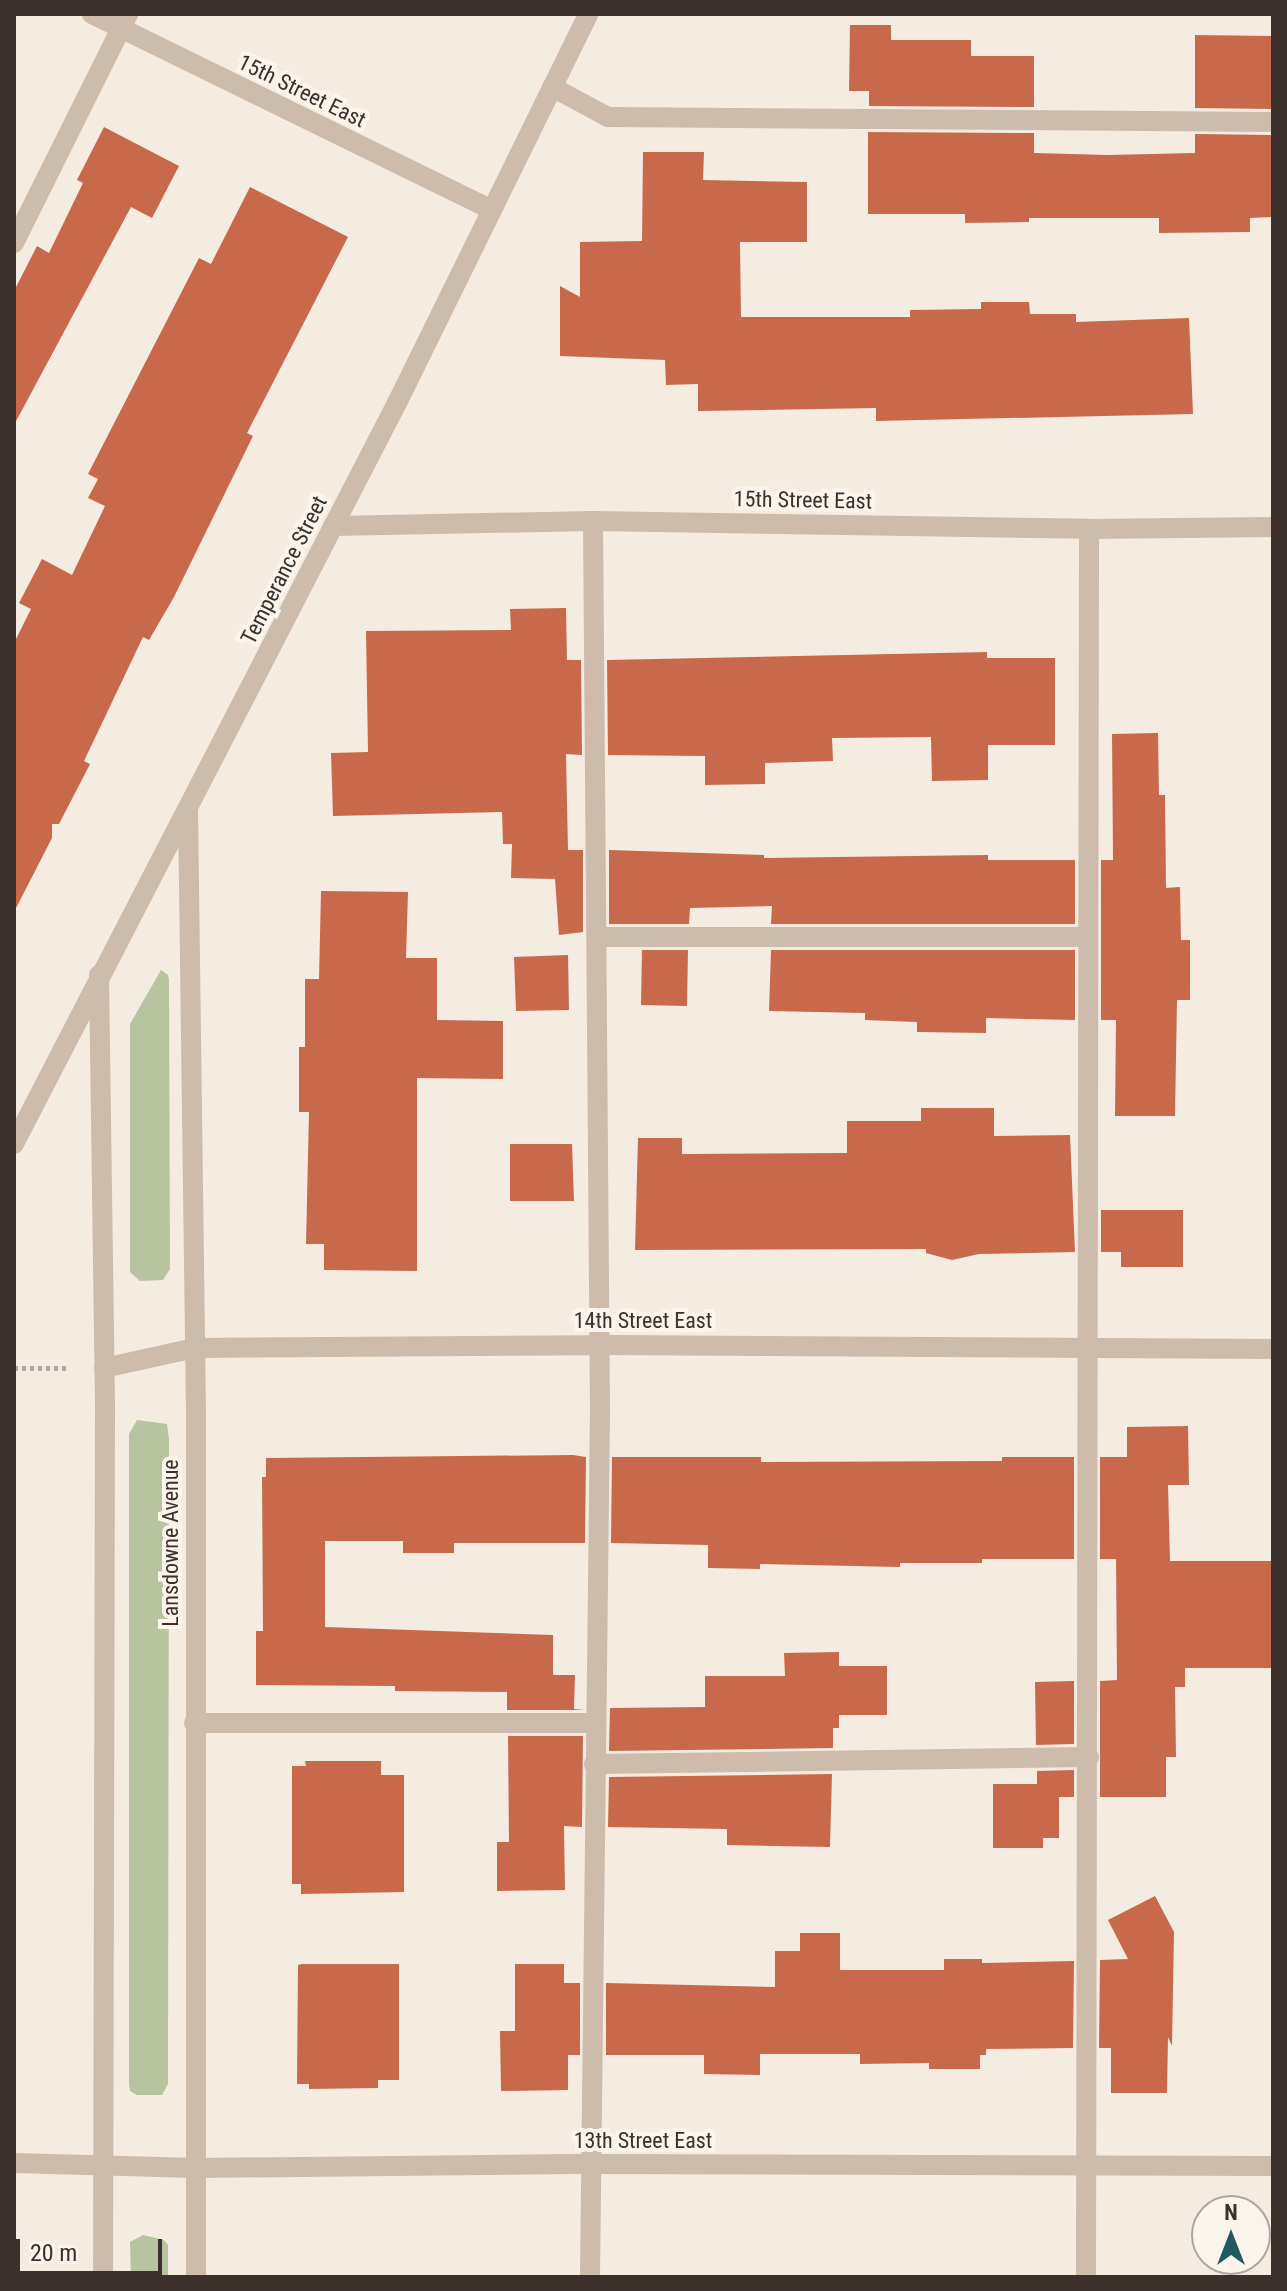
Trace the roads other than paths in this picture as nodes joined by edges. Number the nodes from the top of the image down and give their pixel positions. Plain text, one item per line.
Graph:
1 (92, 14) edge
2 (588, 14) edge
3 (124, 21) edge
4 (552, 87) junction
5 (1273, 122) edge
6 (492, 210) junction
7 (14, 243) edge
8 (593, 521) junction
9 (333, 526) junction
10 (1273, 527) edge
11 (1089, 529) junction
12 (188, 810) junction
13 (597, 937) junction
14 (1088, 937) junction
15 (99, 975) junction
16 (14, 1144) edge
17 (599, 1345) junction
18 (195, 1348) junction
19 (1087, 1349) junction
20 (1273, 1349) edge
21 (104, 1368) junction
22 (194, 1723) junction
23 (596, 1723) junction
24 (1089, 1757) junction
25 (594, 1764) junction
26 (14, 2163) edge
27 (104, 2163) junction
28 (590, 2164) junction
29 (1087, 2165) junction
30 (1273, 2166) edge
31 (196, 2168) junction
32 (103, 2277) edge
33 (196, 2277) edge
34 (590, 2277) edge
35 (1086, 2277) edge

1 - 3 street, 15th Street East
2 - 4 street, Temperance Street
3 - 6 street, 15th Street East
3 - 7 street
4 - 5 street
4 - 6 street, Temperance Street
6 - 9 street, Temperance Street
8 - 9 street, 15th Street East
8 - 11 street, 15th Street East
8 - 13 street
9 - 12 street, Temperance Street
10 - 11 street, 15th Street East
11 - 14 street
12 - 15 street, Temperance Street
12 - 18 street, Lansdowne Avenue
13 - 14 street
13 - 17 street
14 - 19 street
15 - 16 street, Temperance Street
15 - 21 street
17 - 18 street, 14th Street East
17 - 19 street, 14th Street East
17 - 23 street
18 - 21 street, 14th Street East
18 - 22 street, Lansdowne Avenue
19 - 20 street, 14th Street East
19 - 24 street
21 - 27 street
22 - 23 street
22 - 31 street, Lansdowne Avenue
23 - 25 street
24 - 25 street
24 - 29 street
25 - 28 street
26 - 27 street, 13th Street East
27 - 31 street, 13th Street East
27 - 32 street
28 - 29 street, 13th Street East
28 - 31 street, 13th Street East
28 - 34 street
29 - 30 street, 13th Street East
29 - 35 street
31 - 33 street, Lansdowne Avenue

